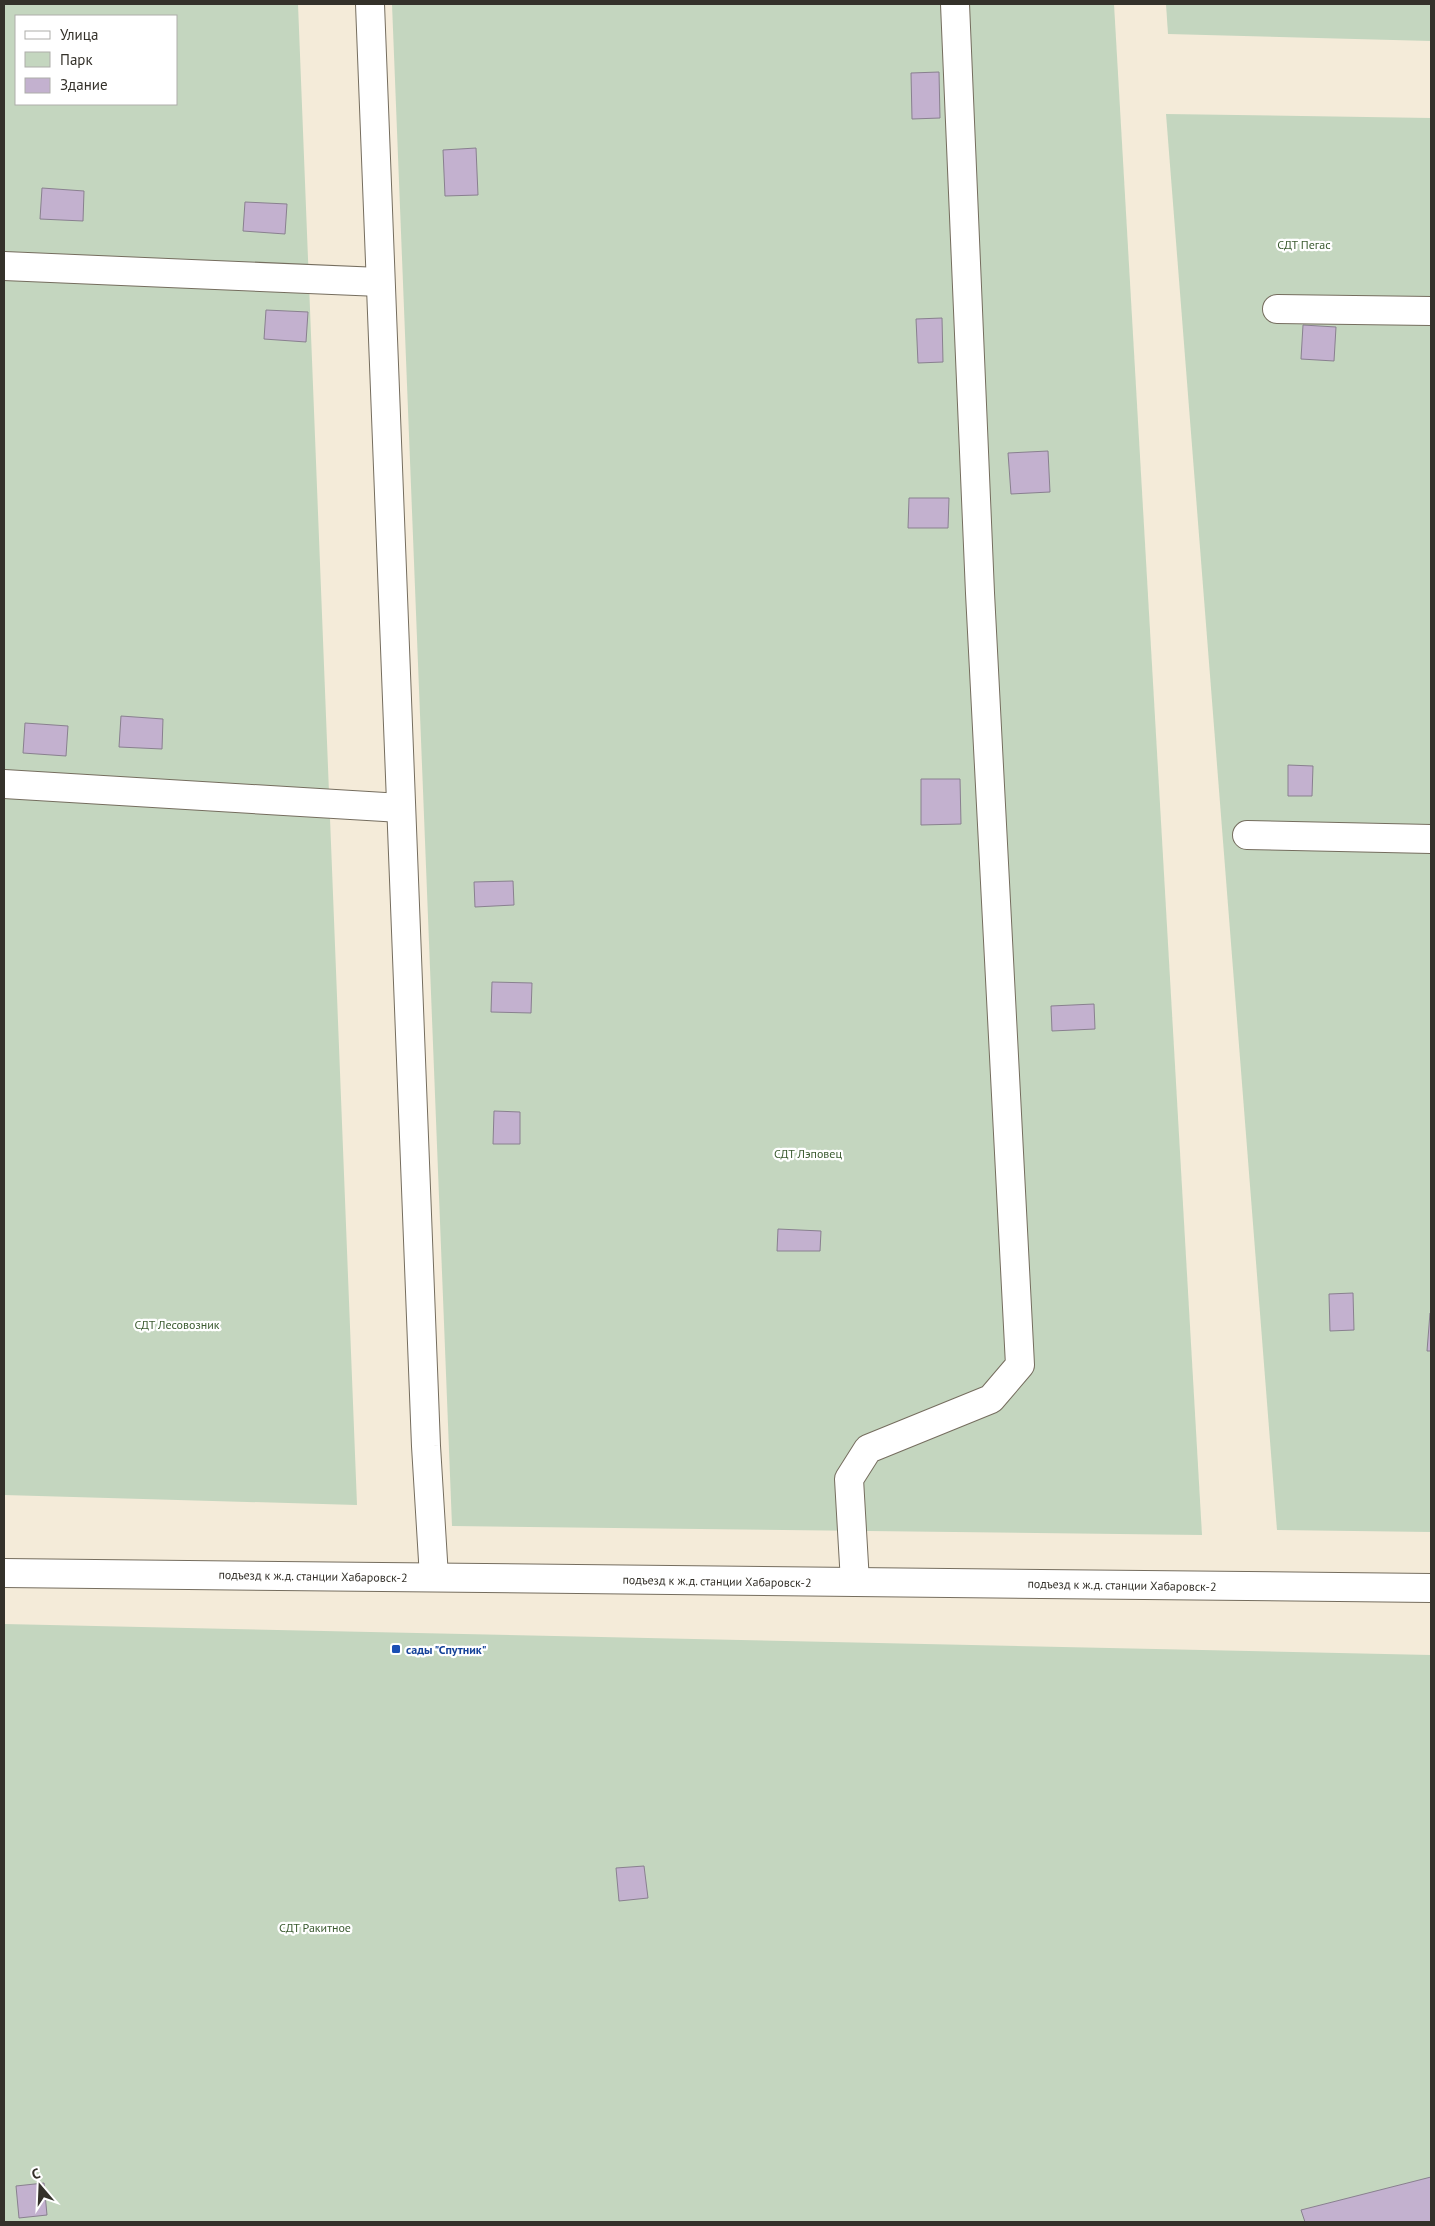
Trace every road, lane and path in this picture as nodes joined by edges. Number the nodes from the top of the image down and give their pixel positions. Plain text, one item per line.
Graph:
1 (370, 4) edge
2 (955, 4) edge
3 (4, 266) edge
4 (380, 282) junction
5 (1277, 309) dead end
6 (1431, 311) edge
7 (4, 784) edge
8 (401, 808) junction
9 (1247, 835) dead end
10 (1431, 839) edge
11 (4, 1573) edge
12 (434, 1577) junction
13 (855, 1582) junction
14 (1431, 1588) edge

1 - 4 street
2 - 13 street
3 - 4 street
4 - 8 street
5 - 6 street
7 - 8 street
8 - 12 street
9 - 10 street
11 - 12 street, подъезд к ж.д. станции Хабаровск-2
12 - 13 street, подъезд к ж.д. станции Хабаровск-2
13 - 14 street, подъезд к ж.д. станции Хабаровск-2

